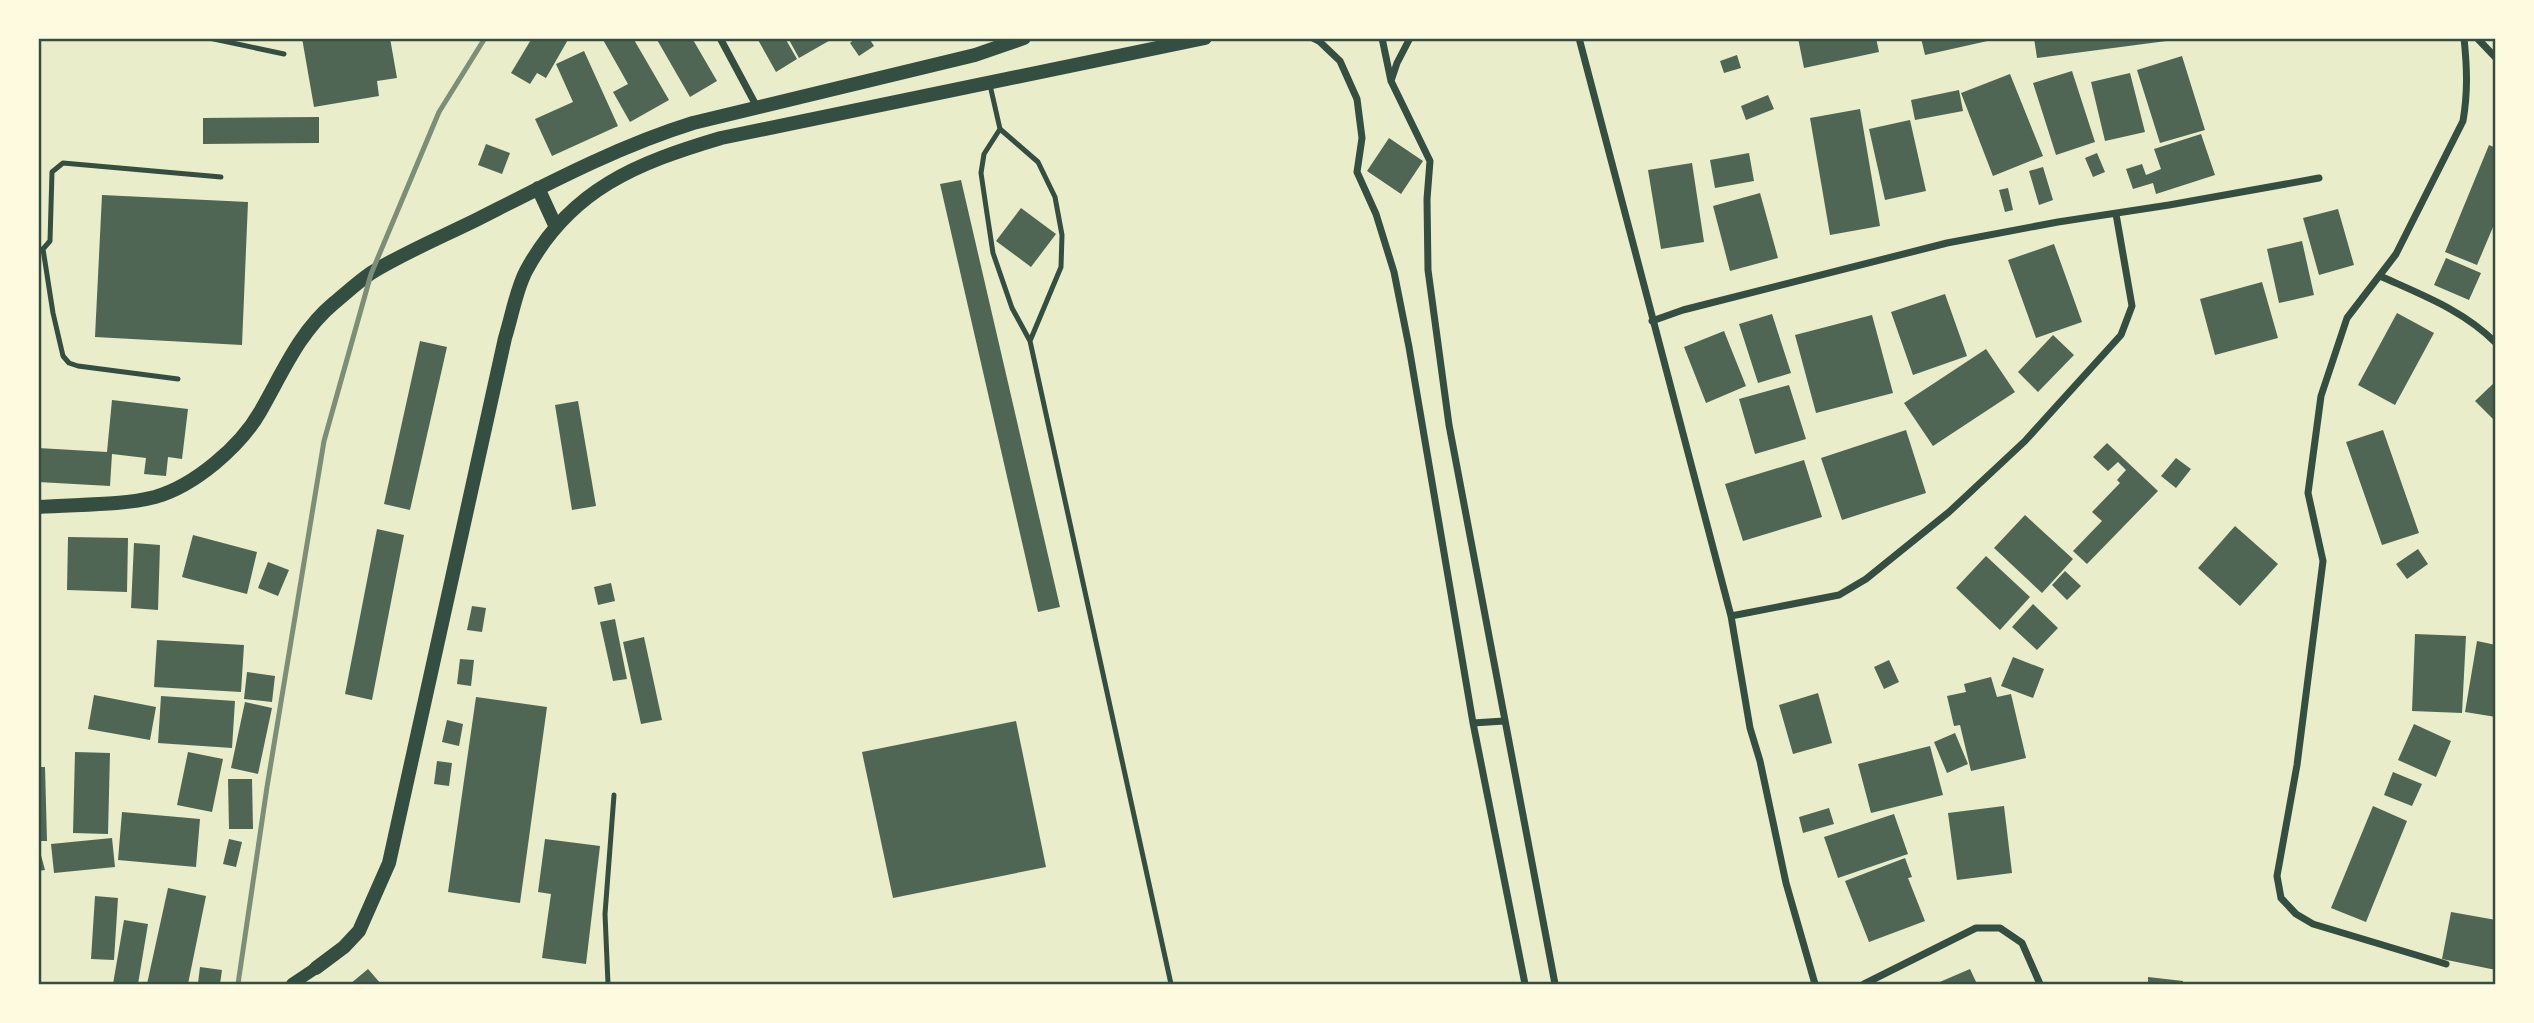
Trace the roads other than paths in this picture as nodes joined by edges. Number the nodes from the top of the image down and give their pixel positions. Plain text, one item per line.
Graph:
1 (209, 38) edge
2 (720, 38) edge
3 (1024, 38) edge
4 (1205, 38) edge
5 (1313, 38) edge
6 (1382, 38) edge
7 (1410, 38) edge
8 (1579, 38) edge
9 (2464, 38) edge
10 (2477, 38) edge
11 (284, 54) dead end
12 (2496, 58) edge
13 (1391, 81) junction
14 (990, 85) junction
15 (757, 107) junction
16 (1000, 129) junction
17 (221, 177) dead end
18 (2319, 178) dead end
19 (537, 188) junction
20 (2116, 214) junction
21 (555, 225) junction
22 (41, 250) edge
23 (2381, 276) junction
24 (1652, 321) junction
25 (1030, 341) junction
26 (2496, 343) edge
27 (178, 379) dead end
28 (38, 507) edge
29 (1731, 617) junction
30 (1504, 720) junction
31 (1473, 723) junction
32 (614, 795) dead end
33 (2446, 964) dead end
34 (316, 968) joint
35 (292, 985) edge
36 (608, 985) edge
37 (1171, 985) edge
38 (1525, 985) edge
39 (1555, 985) edge
40 (1815, 985) edge
41 (1864, 985) edge
42 (2040, 985) edge

1 - 11 lane
2 - 15 street
3 - 15 main road
4 - 14 main road
5 - 31 street
6 - 13 street
7 - 13 street
8 - 24 street
9 - 23 street
10 - 12 street
13 - 30 street
14 - 16 lane
14 - 21 main road
15 - 19 main road
16 - 25 lane
16 - 25 lane
17 - 22 lane
18 - 20 street
19 - 21 main road
19 - 28 main road
20 - 24 street
20 - 29 street
21 - 34 main road
22 - 27 lane
23 - 26 street
23 - 33 street
24 - 29 street
25 - 37 lane
29 - 40 street
30 - 31 street
30 - 39 street
31 - 38 street
32 - 36 lane
34 - 35 street
41 - 42 street

